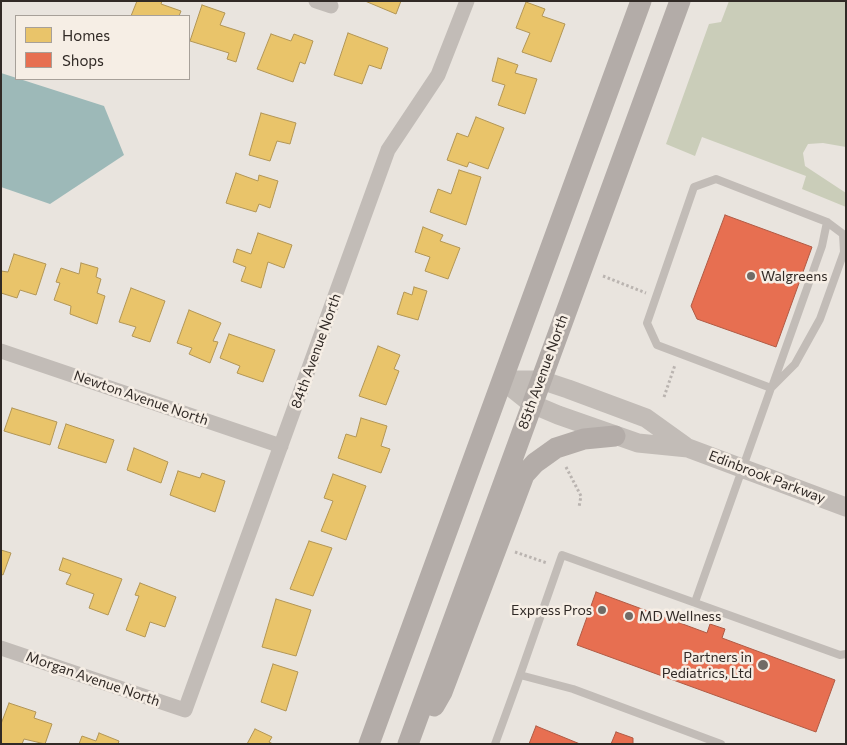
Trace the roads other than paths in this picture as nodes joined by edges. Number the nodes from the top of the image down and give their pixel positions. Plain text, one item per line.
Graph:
1 (316, 1) edge
2 (466, 1) edge
3 (641, 1) edge
4 (680, 1) edge
5 (331, 6) dead end
6 (827, 222) junction
7 (1, 351) edge
8 (502, 380) junction
9 (540, 380) junction
10 (771, 388) junction
11 (532, 404) junction
12 (615, 436) junction
13 (281, 446) junction
14 (688, 448) junction
15 (743, 468) junction
16 (846, 507) edge
17 (695, 602) junction
18 (1, 648) edge
19 (846, 654) edge
20 (520, 675) junction
21 (185, 710) joint
22 (369, 744) edge
23 (408, 744) edge
24 (495, 744) edge
25 (721, 744) edge

1 - 5 street
2 - 13 street, 84th Avenue North
3 - 8 main road
4 - 9 main road, 85th Avenue North
6 - 10 lane
6 - 10 lane
6 - 10 lane
7 - 13 street, Newton Avenue North
8 - 9 street, Edinbrook Parkway
8 - 11 street, Edinbrook Parkway
8 - 22 main road
9 - 11 main road, 85th Avenue North
9 - 14 street, Edinbrook Parkway
10 - 15 lane
11 - 12 street, Edinbrook Parkway
11 - 23 main road, 85th Avenue North
12 - 14 street, Edinbrook Parkway
12 - 23 main road
13 - 21 street, 84th Avenue North
14 - 15 street, Edinbrook Parkway
15 - 16 street, Edinbrook Parkway
15 - 17 lane
17 - 19 lane
17 - 20 lane
18 - 21 street, Morgan Avenue North
20 - 24 lane
20 - 25 lane

